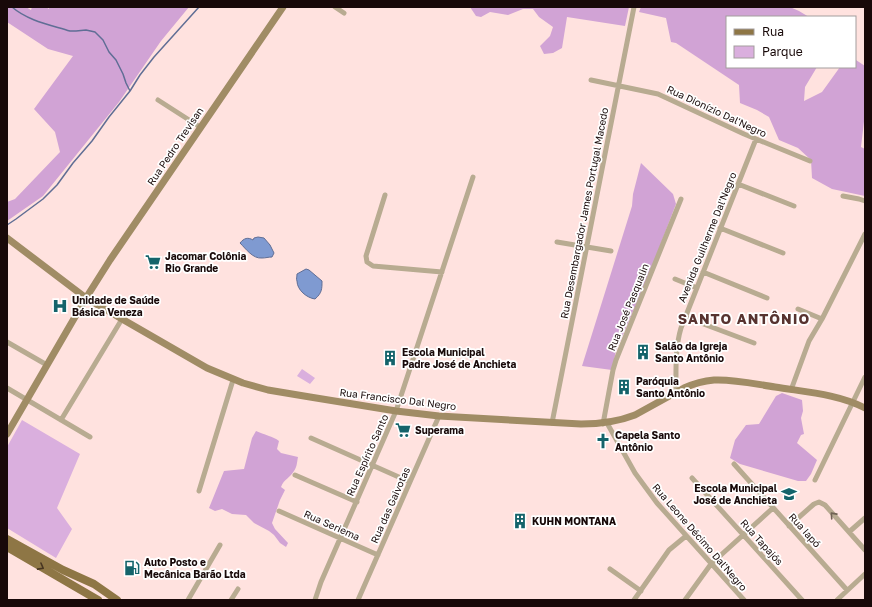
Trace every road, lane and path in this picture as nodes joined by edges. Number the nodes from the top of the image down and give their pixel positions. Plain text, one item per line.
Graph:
1 (283, 7) edge
2 (334, 7) edge
3 (634, 7) edge
4 (344, 13) dead end
5 (590, 80) dead end
6 (619, 85) junction
7 (158, 100) dead end
8 (200, 127) junction
9 (756, 139) junction
10 (810, 161) dead end
11 (473, 177) dead end
12 (738, 184) junction
13 (385, 195) dead end
14 (844, 196) dead end
15 (680, 199) dead end
16 (865, 201) edge
17 (794, 206) dead end
18 (720, 228) junction
19 (865, 234) edge
20 (8, 241) edge
21 (557, 242) dead end
22 (587, 247) junction
23 (611, 252) dead end
24 (783, 253) dead end
25 (442, 272) junction
26 (703, 272) junction
27 (675, 279) dead end
28 (697, 288) junction
29 (86, 298) junction
30 (767, 298) dead end
31 (798, 310) dead end
32 (685, 317) junction
33 (122, 319) junction
34 (822, 319) junction
35 (7, 342) edge
36 (754, 344) dead end
37 (47, 365) junction
38 (865, 377) edge
39 (233, 380) junction
40 (7, 388) edge
41 (791, 390) junction
42 (676, 391) junction
43 (27, 400) junction
44 (852, 403) junction
45 (865, 408) edge
46 (396, 411) junction
47 (439, 416) junction
48 (61, 420) junction
49 (552, 423) junction
50 (605, 423) junction
51 (7, 434) edge
52 (90, 437) dead end
53 (311, 438) dead end
54 (734, 464) dead end
55 (373, 465) junction
56 (294, 475) dead end
57 (692, 478) dead end
58 (815, 480) dead end
59 (410, 482) junction
60 (199, 491) dead end
61 (357, 502) junction
62 (773, 508) junction
63 (279, 511) dead end
64 (865, 518) edge
65 (789, 526) junction
66 (849, 532) junction
67 (743, 534) junction
68 (686, 536) junction
69 (7, 539) edge
70 (340, 539) junction
71 (220, 545) dead end
72 (7, 548) edge
73 (865, 550) edge
74 (378, 556) junction
75 (710, 564) junction
76 (610, 569) dead end
77 (865, 574) edge
78 (92, 583) junction
79 (238, 589) dead end
80 (847, 590) junction
81 (641, 591) junction
82 (85, 595) edge
83 (98, 600) edge
84 (117, 600) edge
85 (188, 600) edge
86 (231, 600) edge
87 (315, 600) edge
88 (358, 600) edge
89 (634, 600) edge
90 (685, 600) edge
91 (744, 600) edge
92 (802, 600) edge
93 (837, 600) edge

1 - 8 street, Rua Pedro Trevisan
2 - 4 street
3 - 6 street, Rua Desembargador James Portugal Macedo
5 - 6 street, Rua Dionízio Dal'Negro
6 - 9 street, Rua Dionízio Dal'Negro
6 - 22 street, Rua Desembargador James Portugal Macedo
7 - 8 street
8 - 29 street, Rua Pedro Trevisan
9 - 10 street, Rua Dionízio Dal'Negro
9 - 12 street, Avenida Guilherme Dal'Negro
11 - 25 street, Rua Espírito Santo
12 - 17 street
12 - 18 street, Avenida Guilherme Dal'Negro
13 - 25 street
14 - 16 street
15 - 50 street, Rua José Pasqualin
18 - 24 street
18 - 26 street, Avenida Guilherme Dal'Negro
19 - 34 street
20 - 29 street, Rua Francisco Dal Negro
21 - 22 street
22 - 23 street
22 - 49 street, Rua Desembargador James Portugal Macedo
25 - 46 street, Rua Espírito Santo
26 - 28 street, Avenida Guilherme Dal'Negro
26 - 30 street
27 - 28 street
28 - 32 street, Avenida Guilherme Dal'Negro
29 - 33 street, Rua Francisco Dal Negro
29 - 37 street, Rua Pedro Trevisan
31 - 34 street
32 - 36 street
32 - 42 street, Avenida Guilherme Dal'Negro
33 - 39 street, Rua Francisco Dal Negro
33 - 48 street
34 - 41 street
35 - 37 street
37 - 43 street, Rua Pedro Trevisan
38 - 44 street
39 - 46 street, Rua Francisco Dal Negro
39 - 60 street
40 - 43 street
41 - 42 street, Rua Francisco Dal Negro
41 - 44 street, Rua Francisco Dal Negro
42 - 50 street, Rua Francisco Dal Negro
43 - 48 street
43 - 51 street, Rua Pedro Trevisan
44 - 45 street, Rua Francisco Dal Negro
44 - 58 street
46 - 47 street, Rua Francisco Dal Negro
46 - 55 street, Rua Espírito Santo
47 - 49 street, Rua Francisco Dal Negro
47 - 59 street, Rua das Gaivotas
48 - 52 street
49 - 50 street, Rua Francisco Dal Negro
50 - 68 street, Rua Leone Décimo Dal'Negro
53 - 55 street
54 - 62 street, Rua Iapó
55 - 59 street
55 - 61 street, Rua Espírito Santo
56 - 61 street
57 - 67 street, Rua Tapajós
59 - 74 street, Rua das Gaivotas
61 - 70 street, Rua Espírito Santo
62 - 65 street, Rua Iapó
62 - 67 street
63 - 70 street, Rua Seriema
64 - 66 street
66 -> 65 street
65 - 80 street, Rua Iapó
66 - 73 street
67 - 75 street
67 - 92 street, Rua Tapajós
68 - 75 street, Rua Leone Décimo Dal'Negro
68 - 81 street
69 - 78 main road
70 - 74 street, Rua Seriema
70 - 87 street, Rua Espírito Santo
71 - 85 street
72 -> 82 main road
74 - 88 street, Rua das Gaivotas
75 - 90 street
75 - 91 street, Rua Leone Décimo Dal'Negro
76 - 81 street
77 - 80 street
78 - 82 main road
78 - 84 main road
79 - 86 street
80 - 93 street
81 - 89 street
82 - 83 main road

